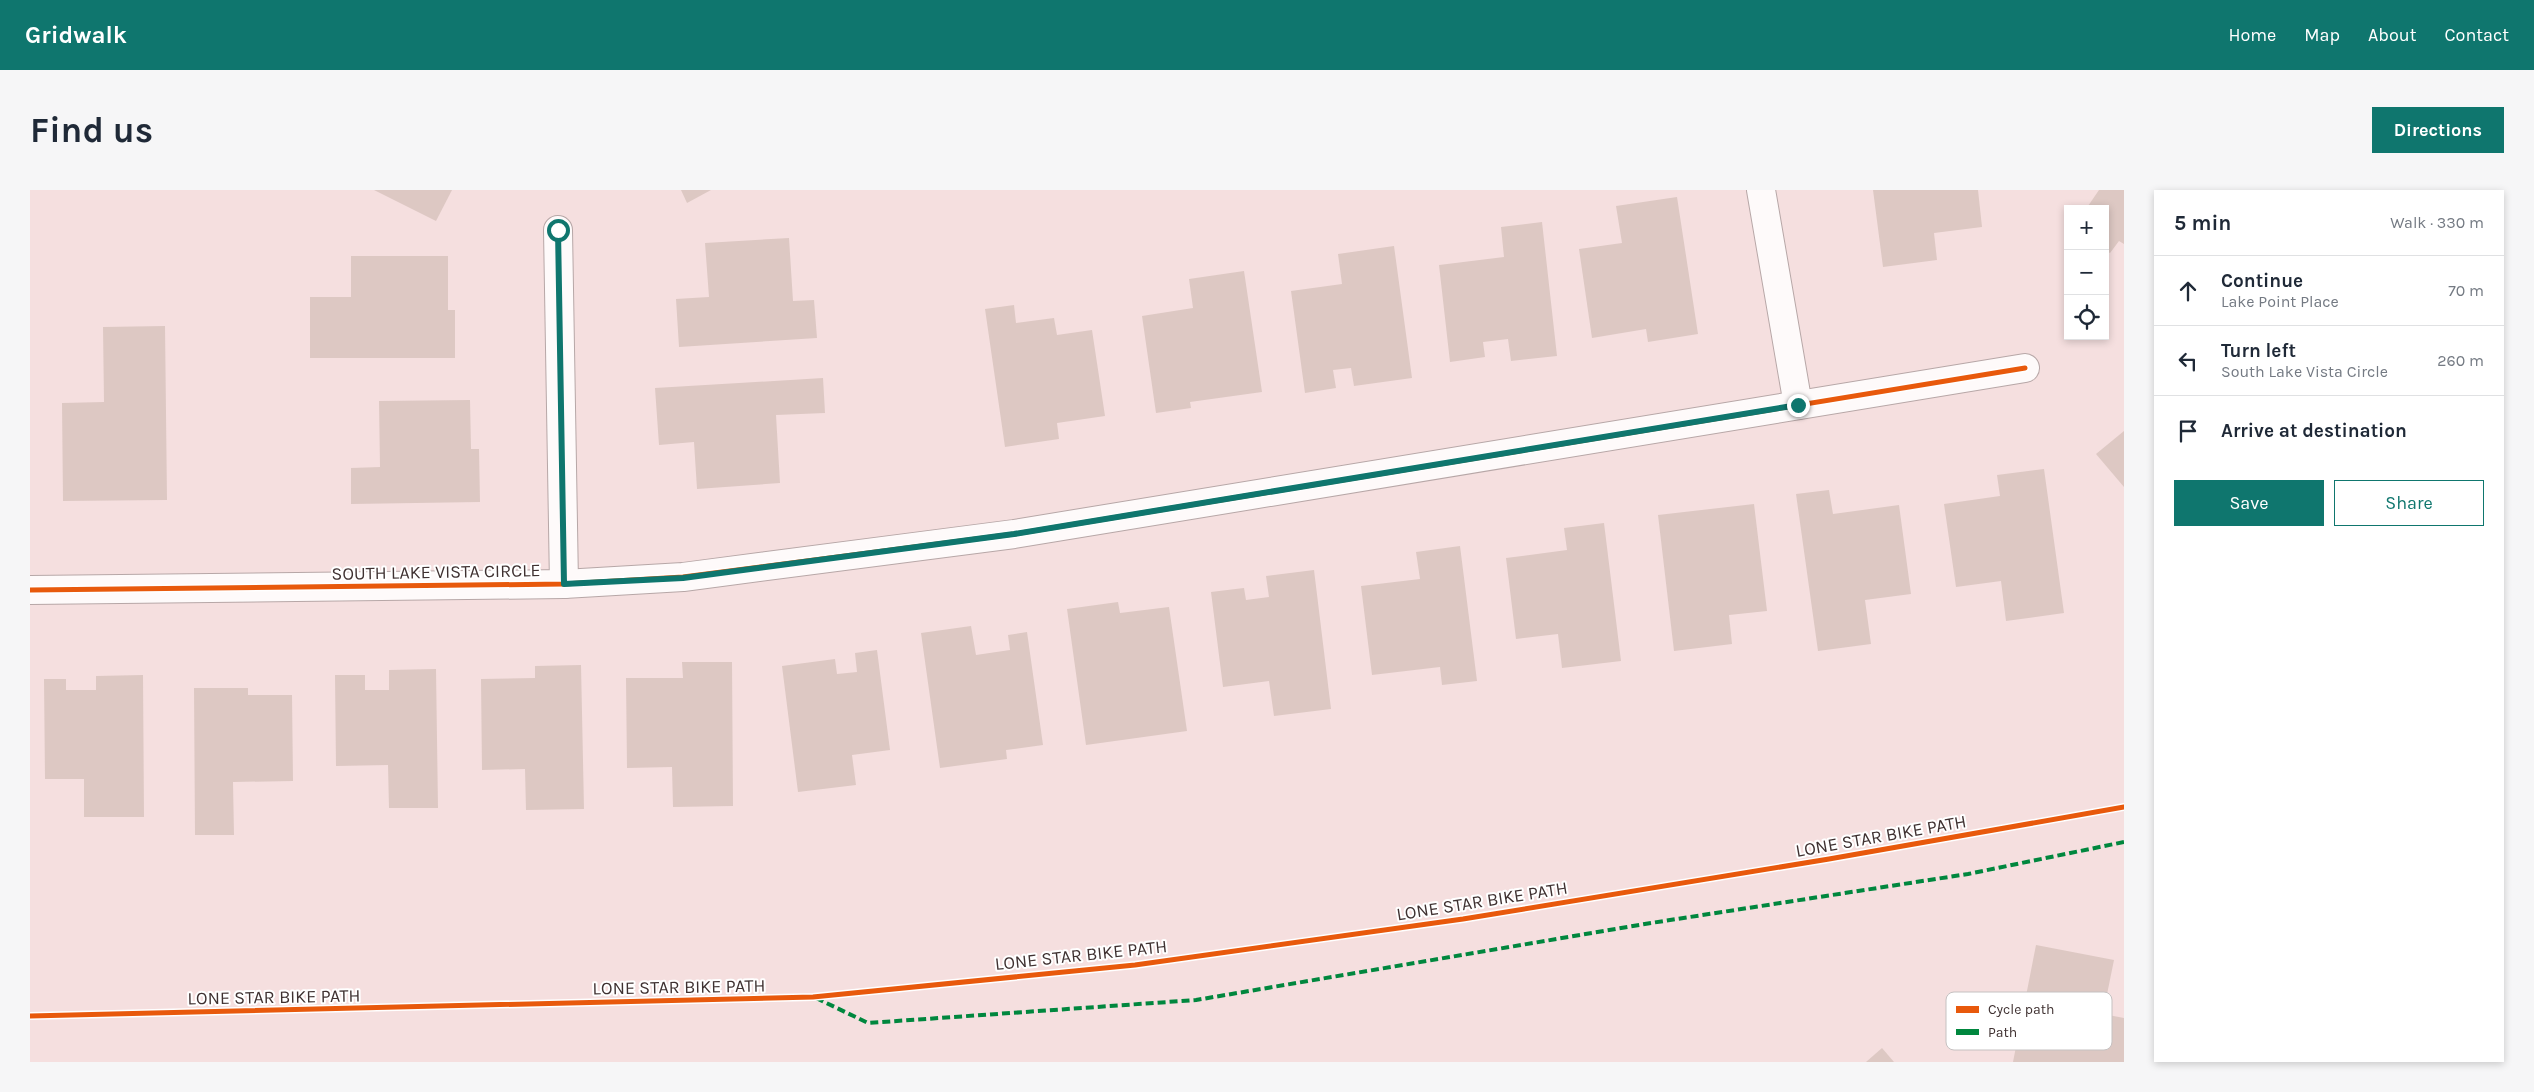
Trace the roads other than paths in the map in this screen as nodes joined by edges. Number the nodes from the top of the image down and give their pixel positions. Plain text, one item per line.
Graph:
1 (1761, 190) edge
2 (558, 230) dead end
3 (2025, 368) dead end
4 (1798, 405) junction
5 (564, 584) junction
6 (30, 590) edge

1 - 4 street
2 - 5 street
3 - 4 street, SOUTH LAKE VISTA CIRCLE
4 - 5 street, SOUTH LAKE VISTA CIRCLE
5 - 6 street, SOUTH LAKE VISTA CIRCLE

